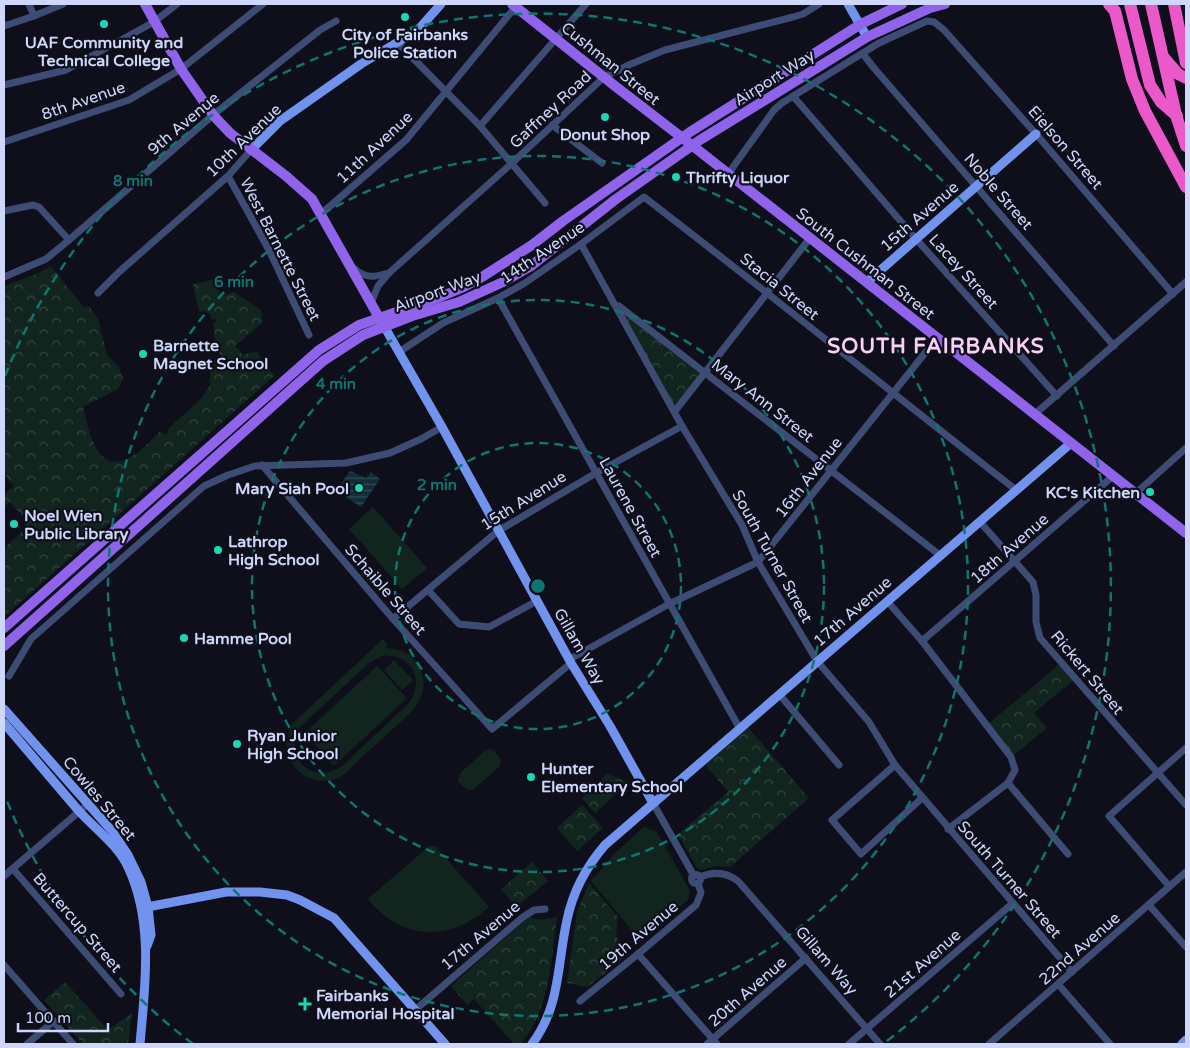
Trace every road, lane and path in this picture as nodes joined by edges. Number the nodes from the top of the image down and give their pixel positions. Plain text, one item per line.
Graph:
1 (29, 4) edge
2 (62, 4) edge
3 (145, 4) edge
4 (177, 4) edge
5 (263, 4) edge
6 (441, 4) edge
7 (586, 4) edge
8 (819, 4) edge
9 (848, 4) edge
10 (902, 4) edge
11 (945, 4) edge
12 (1109, 4) edge
13 (1130, 4) edge
14 (1151, 4) edge
15 (1174, 4) edge
16 (515, 5) edge
17 (34, 16) junction
18 (336, 21) dead end
19 (154, 22) junction
20 (861, 24) junction
21 (4, 26) edge
22 (867, 37) junction
23 (556, 38) junction
24 (398, 43) junction
25 (1161, 51) junction
26 (864, 54) junction
27 (1186, 62) edge
28 (181, 69) junction
29 (604, 77) junction
30 (1186, 78) edge
31 (4, 85) edge
32 (445, 92) junction
33 (794, 96) junction
34 (1176, 115) junction
35 (213, 116) junction
36 (1186, 124) edge
37 (552, 125) junction
38 (480, 126) junction
39 (1036, 134) junction
40 (682, 138) junction
41 (4, 142) edge
42 (692, 145) junction
43 (1186, 146) edge
44 (251, 150) junction
45 (602, 163) dead end
46 (511, 164) junction
47 (728, 174) junction
48 (228, 176) junction
49 (976, 187) junction
50 (1186, 187) edge
51 (644, 197) joint
52 (545, 202) dead end
53 (4, 211) edge
54 (321, 214) junction
55 (810, 238) junction
56 (916, 239) junction
57 (69, 240) junction
58 (581, 244) junction
59 (350, 265) junction
60 (389, 273) junction
61 (4, 277) edge
62 (867, 282) junction
63 (1186, 282) edge
64 (98, 293) dead end
65 (769, 293) junction
66 (1173, 294) junction
67 (498, 298) junction
68 (371, 303) junction
69 (616, 304) junction
70 (381, 322) junction
71 (309, 335) dead end
72 (937, 338) junction
73 (1114, 346) junction
74 (399, 352) junction
75 (705, 373) junction
76 (892, 394) junction
77 (1057, 396) junction
78 (676, 411) junction
79 (1035, 414) junction
80 (682, 426) junction
81 (442, 427) junction
82 (1071, 443) junction
83 (1186, 448) edge
84 (262, 465) junction
85 (831, 471) junction
86 (596, 473) junction
87 (1113, 476) junction
88 (1016, 490) junction
89 (1136, 493) junction
90 (980, 522) junction
91 (498, 531) junction
92 (1186, 533) edge
93 (941, 556) junction
94 (1015, 561) junction
95 (758, 562) junction
96 (428, 590) junction
97 (538, 601) junction
98 (887, 601) junction
99 (669, 604) junction
100 (393, 619) junction
101 (4, 628) edge
102 (922, 641) junction
103 (4, 646) edge
104 (571, 661) junction
105 (817, 661) junction
106 (9, 676) dead end
107 (779, 694) junction
108 (4, 708) edge
109 (4, 723) edge
110 (492, 729) joint
111 (740, 729) junction
112 (1186, 748) edge
113 (839, 765) dead end
114 (894, 765) junction
115 (1157, 773) junction
116 (1008, 783) junction
117 (922, 798) junction
118 (653, 803) junction
119 (88, 804) junction
120 (1186, 805) edge
121 (79, 811) junction
122 (948, 829) junction
123 (1068, 854) dead end
124 (13, 869) junction
125 (1186, 872) edge
126 (4, 876) edge
127 (697, 879) junction
128 (1169, 886) junction
129 (1013, 903) junction
130 (1149, 905) junction
131 (145, 907) junction
132 (545, 909) dead end
133 (1186, 947) edge
134 (638, 954) junction
135 (806, 958) junction
136 (5, 968) edge
137 (1072, 972) junction
138 (1058, 984) junction
139 (121, 994) dead end
140 (580, 1001) dead end
141 (415, 1010) junction
142 (54, 1021) junction
143 (867, 1029) junction
144 (1186, 1040) edge
145 (712, 1043) edge
146 (27, 1044) edge
147 (73, 1044) edge
148 (140, 1044) edge
149 (445, 1044) edge
150 (532, 1044) edge
151 (849, 1044) edge
152 (880, 1044) edge
153 (989, 1044) edge
154 (1110, 1044) edge
155 (1182, 1044) edge

1 - 17 street
2 - 17 street
3 - 19 main road
4 - 19 street
5 - 28 street, 8th Avenue
6 - 24 street, 10th Avenue
7 - 23 street
8 - 29 street, Gaffney Road
9 - 20 street
10 - 20 main road, Airport Way
11 - 22 main road, Airport Way
12 - 50 highway
13 - 34 highway
14 - 25 highway
15 - 27 highway
16 - 23 main road, Cushman Street
16 - 32 street, 11th Avenue
17 - 21 street
18 - 35 street, 9th Avenue
19 - 28 main road
19 - 31 street
20 - 22 street
20 - 40 main road, Airport Way
22 - 42 main road, Airport Way
23 - 29 main road, Cushman Street
23 - 38 street
24 - 32 street
24 - 44 street, 10th Avenue
25 - 30 highway
25 - 34 highway
26 - 33 street
26 - 39 street, Eielson Street
26 - 49 street, Noble Street
28 - 35 main road
28 - 41 street, 8th Avenue
29 - 37 street, Gaffney Road
29 - 40 main road, Cushman Street
32 - 38 street
32 - 54 street, 11th Avenue
33 - 47 street
33 - 56 street, Lacey Street
34 - 36 highway
34 - 43 highway
35 - 44 main road
35 - 57 street, 9th Avenue
37 - 45 street
37 - 46 street, Gaffney Road
38 - 46 street
39 - 49 street, 15th Avenue
39 - 66 street, Eielson Street
40 - 42 main road, Cushman Street
40 - 70 main road, Airport Way
42 - 47 main road, South Cushman Street
42 - 70 main road, Airport Way
44 - 48 street, 10th Avenue
44 - 54 main road
46 - 52 street
46 - 60 street, Gaffney Road
47 - 55 main road, South Cushman Street
48 - 64 street, 10th Avenue
48 - 71 street, West Barnette Street
49 - 56 street, 15th Avenue
49 - 73 street, Noble Street
51 - 58 street, 14th Avenue
51 - 65 street, Stacia Street
53 - 57 street
54 - 59 main road
55 - 62 main road, South Cushman Street
55 - 65 street
56 - 62 street, 15th Avenue
56 - 77 street, Lacey Street
57 - 61 street, 9th Avenue
58 - 67 street, 14th Avenue
58 - 69 street, South Turner Street
59 - 60 street
59 - 68 main road
60 - 68 street, Gaffney Road
62 - 72 main road, South Cushman Street
63 - 66 street
65 - 75 street
65 - 76 street, Stacia Street
66 - 73 street
67 - 74 street, 14th Avenue
67 - 86 street, Laurene Street
68 - 70 main road
69 - 75 street, Mary Ann Street
69 - 78 street, South Turner Street
70 - 74 street, Gillam Way
70 - 101 main road, Airport Way
70 - 103 main road, Airport Way
72 - 76 street, 16th Avenue
72 - 79 main road, South Cushman Street
73 - 77 street
74 - 81 street, Gillam Way
75 - 78 street
75 - 85 street, Mary Ann Street
76 - 85 street, 16th Avenue
76 - 88 street, Stacia Street
77 - 79 street
78 - 80 street, South Turner Street
79 - 82 main road, South Cushman Street
80 - 86 street, 15th Avenue
80 - 95 street, South Turner Street
81 - 84 street
81 - 91 street, Gillam Way
82 - 87 main road, South Cushman Street
82 - 88 street, 17th Avenue
83 - 89 street
84 - 100 street, Schaible Street
84 - 106 street
85 - 93 street, Mary Ann Street
85 - 95 street, 16th Avenue
86 - 91 street, 15th Avenue
86 - 99 street, Laurene Street
87 - 89 main road, South Cushman Street
87 - 94 street, 18th Avenue
88 - 90 street, 17th Avenue
89 - 92 main road, South Cushman Street
90 - 93 street, 17th Avenue
90 - 94 street, Rickert Street
91 - 96 street, 15th Avenue
91 - 97 street, Gillam Way
93 - 98 street, 17th Avenue
94 - 102 street, 18th Avenue
94 - 115 street, Rickert Street
95 - 99 street, 16th Avenue
95 - 105 street, South Turner Street
96 - 97 street
96 - 100 street, 15th Avenue
97 - 104 street, Gillam Way
98 - 102 street
98 - 105 street, 17th Avenue
99 - 104 street, 16th Avenue
99 - 111 street, Laurene Street
100 - 110 street, Schaible Street
102 - 116 street
104 - 110 street, 16th Avenue
104 - 118 street, Gillam Way
105 - 107 street, 17th Avenue
105 - 114 street, South Turner Street
107 - 111 street, 17th Avenue
107 - 113 street
108 - 119 street, Cowles Street
109 - 121 street, Cowles Street
111 - 118 street, 17th Avenue
112 - 115 street
114 - 117 street, South Turner Street
114 - 117 street
115 - 120 street, Rickert Street
115 - 128 street
116 - 122 street
116 - 123 street
117 - 122 street, South Turner Street
118 - 127 street, Gillam Way
118 - 150 street, 17th Avenue
119 - 121 street
119 - 131 street, Cowles Street
121 - 124 street
121 - 131 street, Cowles Street
122 - 129 street, South Turner Street
124 - 126 street
124 - 139 street, Buttercup Street
125 - 128 street, 22nd Avenue
127 - 134 street, 19th Avenue
127 - 135 street, Gillam Way
128 - 130 street, 22nd Avenue
129 - 137 street, South Turner Street
129 - 143 street, 21st Avenue
130 - 133 street
130 - 137 street, 22nd Avenue
131 - 141 street
131 - 148 street
132 - 141 street, 17th Avenue
134 - 140 street, 19th Avenue
134 - 145 street
135 - 143 street, Gillam Way
135 - 145 street, 20th Avenue
136 - 142 street
137 - 138 street, 22nd Avenue
138 - 153 street, 22nd Avenue
138 - 154 street
141 - 149 street
142 - 146 street
142 - 147 street
143 - 151 street, 21st Avenue
143 - 152 street, Gillam Way
144 - 155 street

